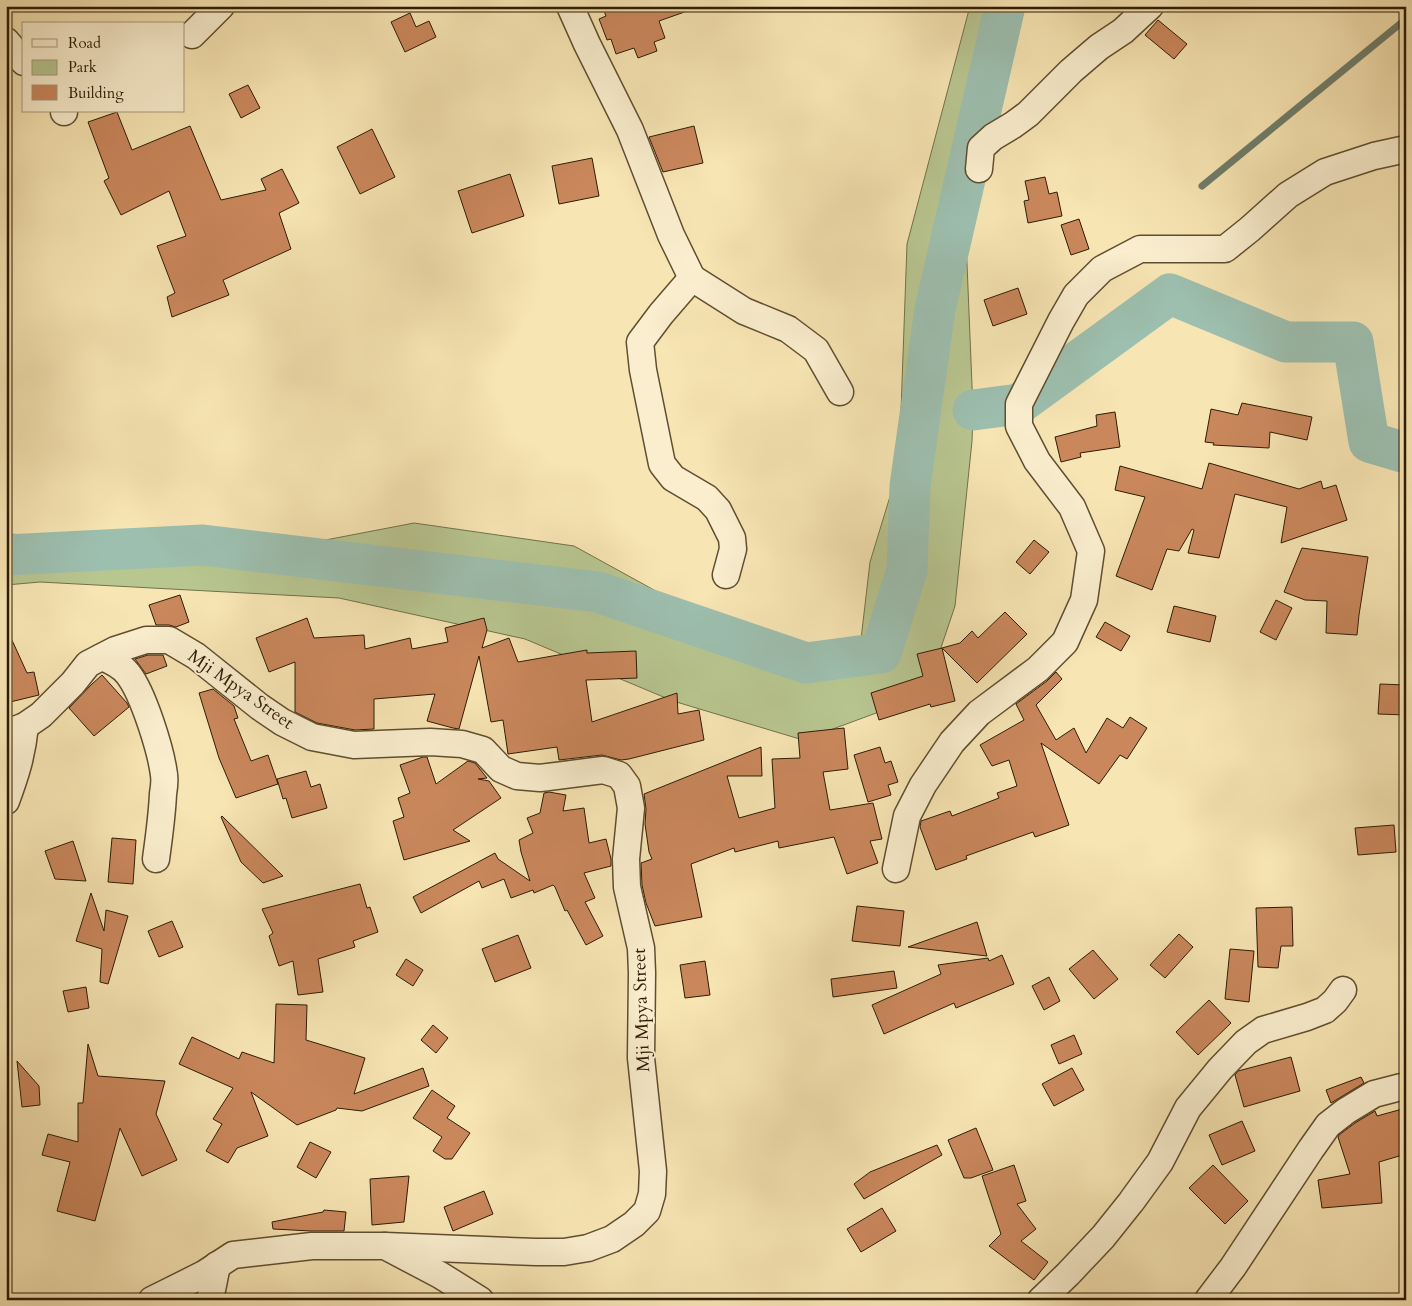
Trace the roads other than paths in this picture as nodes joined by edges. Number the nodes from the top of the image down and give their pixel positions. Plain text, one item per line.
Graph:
1 (221, 6) edge
2 (570, 6) edge
3 (1150, 6) edge
4 (192, 35) dead end
5 (6, 41) edge
6 (22, 60) edge
7 (1406, 149) edge
8 (979, 169) dead end
9 (692, 278) junction
10 (840, 392) dead end
11 (726, 575) dead end
12 (102, 657) junction
13 (16, 729) edge
14 (6, 801) edge
15 (156, 859) dead end
16 (896, 868) dead end
17 (1343, 990) dead end
18 (1406, 1087) edge
19 (386, 1246) junction
20 (217, 1265) junction
21 (152, 1300) edge
22 (210, 1300) edge
23 (480, 1300) edge
24 (1041, 1300) edge
25 (1208, 1300) edge

1 - 4 street
2 - 9 street
3 - 8 street
5 - 6 street
7 - 16 street
9 - 10 street
9 - 11 street
12 - 13 street, Mji Mpya Street
12 - 15 street
12 - 19 street, Mji Mpya Street
13 - 14 street
17 - 24 street
18 - 25 street
19 - 20 street, Mji Mpya Street
19 - 23 street
20 - 21 street, Mji Mpya Street
20 - 22 street

